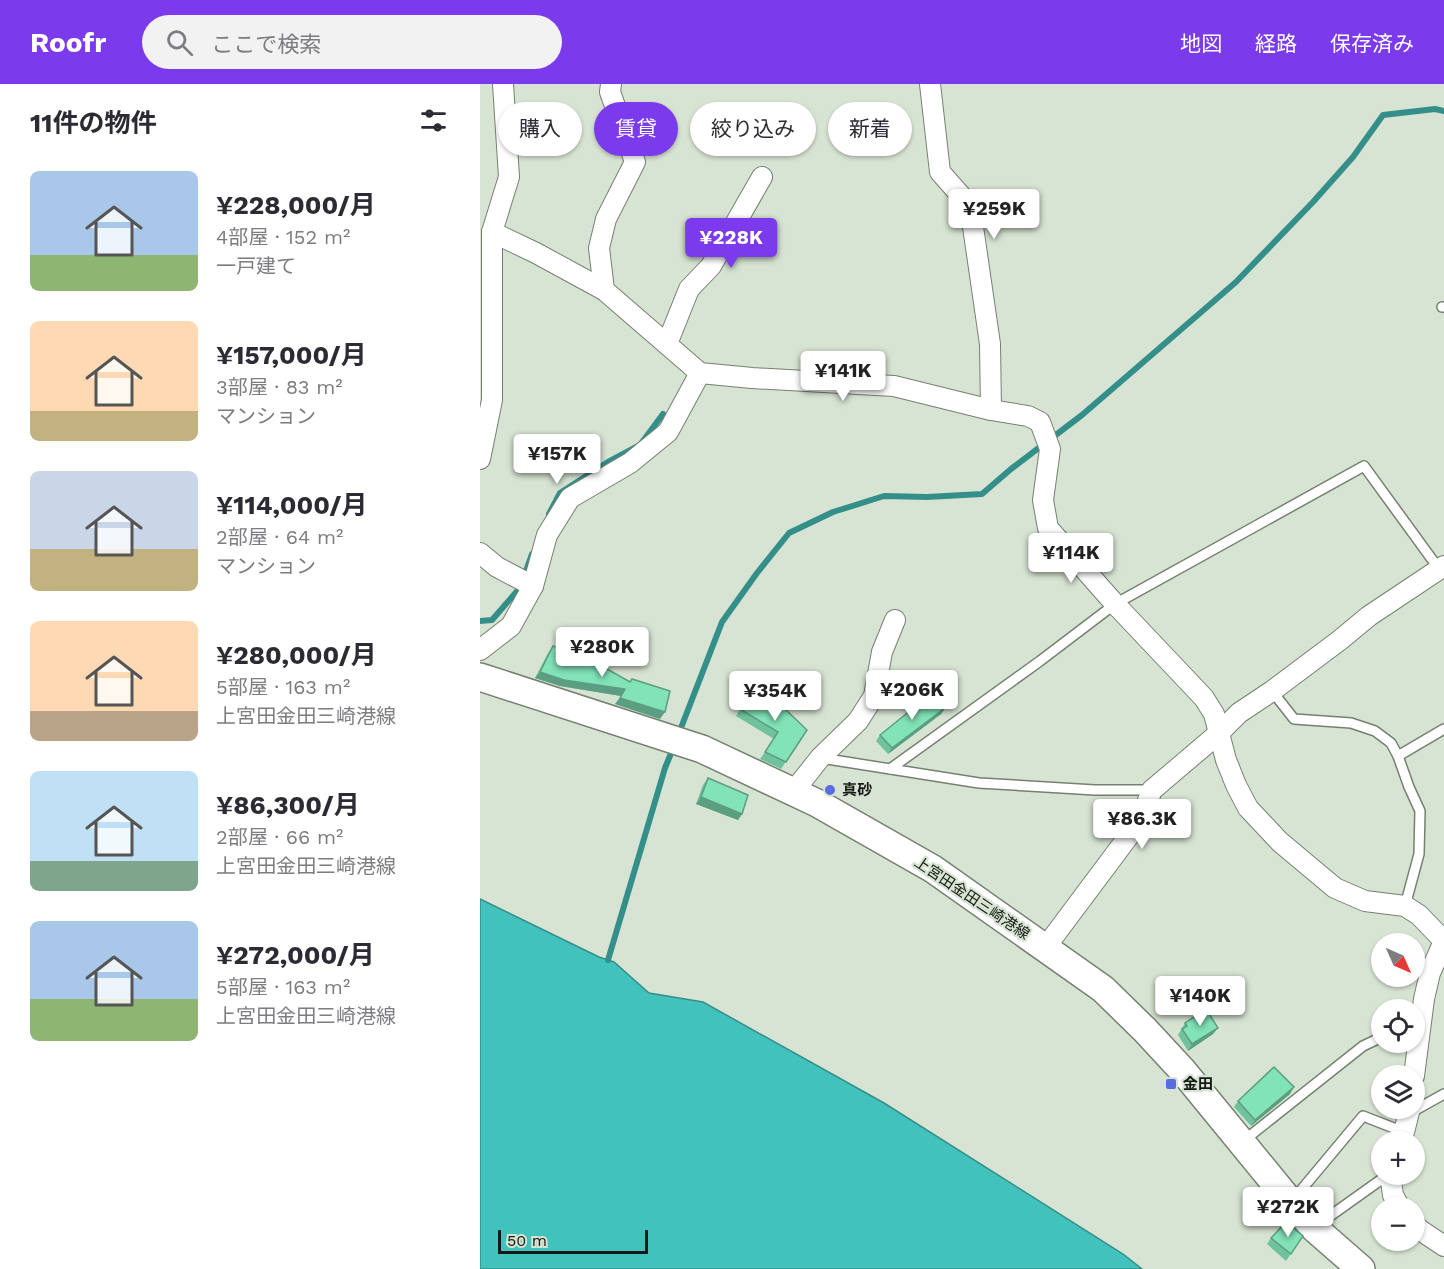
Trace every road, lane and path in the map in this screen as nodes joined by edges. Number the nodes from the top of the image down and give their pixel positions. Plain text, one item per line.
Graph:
1 (503, 84) edge
2 (610, 84) edge
3 (930, 84) edge
4 (762, 177) dead end
5 (492, 232) junction
6 (604, 290) junction
7 (667, 344) junction
8 (700, 373) junction
9 (991, 410) junction
10 (480, 459) edge
11 (480, 553) edge
12 (1441, 568) edge
13 (533, 586) junction
14 (1115, 604) junction
15 (896, 620) dead end
16 (480, 650) edge
17 (480, 677) edge
18 (1272, 691) junction
19 (1444, 729) edge
20 (1218, 734) junction
21 (1398, 756) junction
22 (820, 758) junction
23 (890, 769) junction
24 (1152, 790) junction
25 (793, 792) junction
26 (1405, 906) junction
27 (1444, 941) edge
28 (1045, 948) junction
29 (1424, 999) edge
30 (1371, 1042) edge
31 (1444, 1094) edge
32 (1406, 1124) edge
33 (1241, 1142) junction
34 (1374, 1185) edge
35 (1292, 1204) junction
36 (1314, 1228) junction
37 (1425, 1233) edge
38 (1444, 1246) edge
39 (1362, 1269) edge

1 - 5 street
2 - 6 street
3 - 9 street
4 - 7 street
5 - 6 street
5 - 10 street
6 - 7 street
7 - 8 street
8 - 9 street
8 - 13 street
9 - 14 street
11 - 13 street
12 - 14 lane
12 - 18 street
13 - 16 street
14 - 20 street
14 - 23 lane
15 - 22 street
17 - 25 main road, 上宮田金田三崎港線
18 - 20 street
18 - 21 lane
19 - 21 lane
20 - 24 street
20 - 26 street
21 - 26 lane
22 - 23 lane
22 - 25 street
23 - 24 lane
24 - 28 street
25 - 28 main road, 上宮田金田三崎港線
26 - 27 street
27 - 29 street
28 - 33 main road, 上宮田金田三崎港線
30 - 33 lane
31 - 32 lane
32 - 35 lane
33 - 35 main road, 上宮田金田三崎港線
34 - 36 lane
35 - 36 main road, 上宮田金田三崎港線
36 - 39 main road, 上宮田金田三崎港線
37 - 38 street

